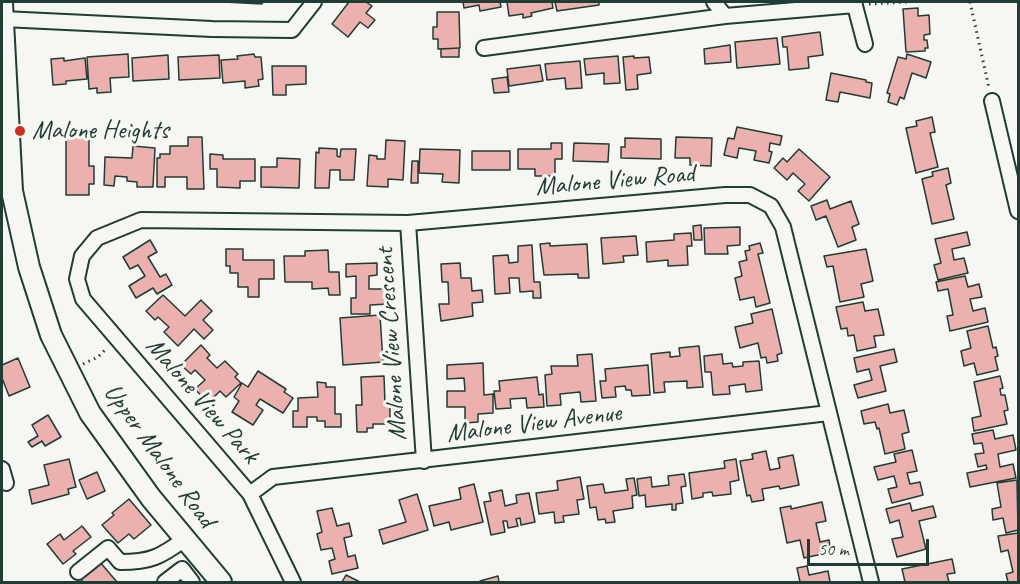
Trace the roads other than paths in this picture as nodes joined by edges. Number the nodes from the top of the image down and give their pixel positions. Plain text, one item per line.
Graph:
1 (314, 2) edge
2 (714, 2) edge
3 (855, 3) edge
4 (2, 11) edge
5 (725, 16) junction
6 (866, 44) dead end
7 (484, 48) dead end
8 (4, 65) edge
9 (992, 101) road end
10 (1018, 211) edge
11 (408, 223) junction
12 (82, 256) joint
13 (829, 413) junction
14 (424, 461) junction
15 (2, 469) edge
16 (6, 483) dead end
17 (250, 494) junction
18 (185, 538) junction
19 (78, 572) dead end
20 (165, 582) edge
21 (192, 582) edge
22 (221, 582) edge
23 (293, 582) edge
24 (871, 582) edge

1 - 4 street
2 - 5 street
3 - 5 street
3 - 6 street
4 - 8 main road, Upper Malone Road
5 - 7 street
8 - 18 main road, Upper Malone Road
9 - 10 street
11 - 12 street, Malone View Road
11 - 13 street, Malone View Road
11 - 14 street, Malone View Crescent
12 - 17 street, Malone View Park
13 - 14 street, Malone View Avenue
13 - 24 street, Malone View Road
14 - 17 street, Malone View Avenue
15 - 16 street
17 - 23 street, Malone View Park
18 - 19 street
18 - 22 main road, Upper Malone Road
20 - 21 street, Upper Malone Road

